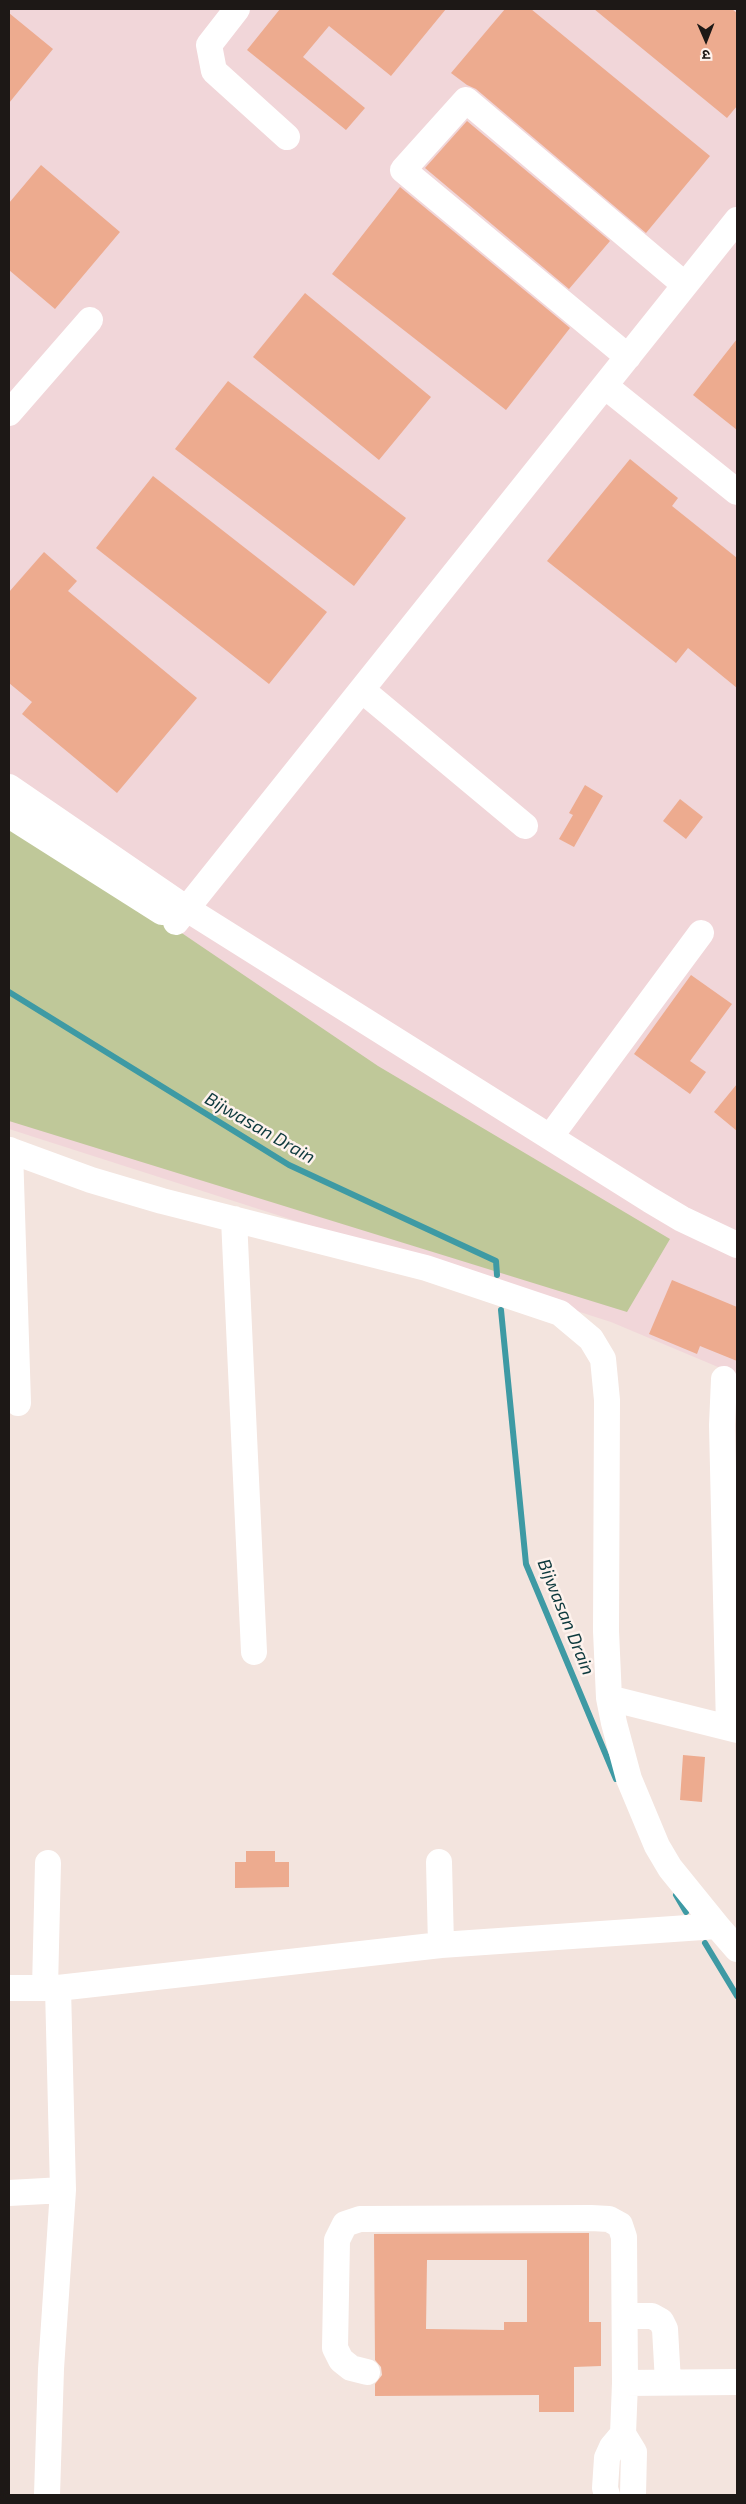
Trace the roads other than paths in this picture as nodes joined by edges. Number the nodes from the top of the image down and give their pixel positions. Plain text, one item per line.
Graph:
1 (237, 9) edge
2 (287, 137) dead end
3 (737, 220) edge
4 (685, 285) junction
5 (90, 320) dead end
6 (628, 357) junction
7 (605, 386) junction
8 (9, 413) edge
9 (737, 492) edge
10 (362, 690) junction
11 (9, 787) edge
12 (9, 815) edge
13 (525, 826) dead end
14 (182, 915) junction
15 (701, 933) dead end
16 (550, 1137) junction
17 (9, 1150) edge
18 (234, 1219) junction
19 (737, 1245) edge
20 (737, 1261) edge
21 (724, 1379) dead end
22 (18, 1403) dead end
23 (254, 1652) dead end
24 (609, 1698) junction
25 (733, 1728) edge
26 (439, 1862) dead end
27 (48, 1863) dead end
28 (717, 1926) junction
29 (441, 1946) junction
30 (737, 1948) edge
31 (9, 1988) edge
32 (52, 1988) junction
33 (63, 2190) junction
34 (9, 2193) edge
35 (625, 2316) junction
36 (367, 2372) dead end
37 (668, 2382) junction
38 (737, 2382) edge
39 (625, 2383) junction
40 (623, 2434) junction
41 (47, 2495) edge
42 (607, 2495) edge
43 (634, 2495) edge

1 - 2 street
3 - 4 street
4 - 6 street
4 - 6 street
5 - 8 street
6 - 7 street
7 - 9 street
7 - 10 street
10 - 13 street
10 - 14 street
11 - 14 street
12 - 14 street
14 - 16 street
14 - 20 street
15 - 16 street
16 - 19 street
17 - 18 street
17 - 22 street
18 - 23 street
18 - 24 street
21 - 25 street
24 - 25 street
24 - 28 street
26 - 29 street
27 - 32 street
28 - 29 street
28 - 30 street
29 - 32 street
31 - 32 street
32 - 33 street
33 - 34 street
33 - 41 street
35 - 36 street
35 - 37 street
35 - 39 street
37 - 38 street
37 - 39 street
39 - 40 street
40 - 42 street
40 - 43 street

